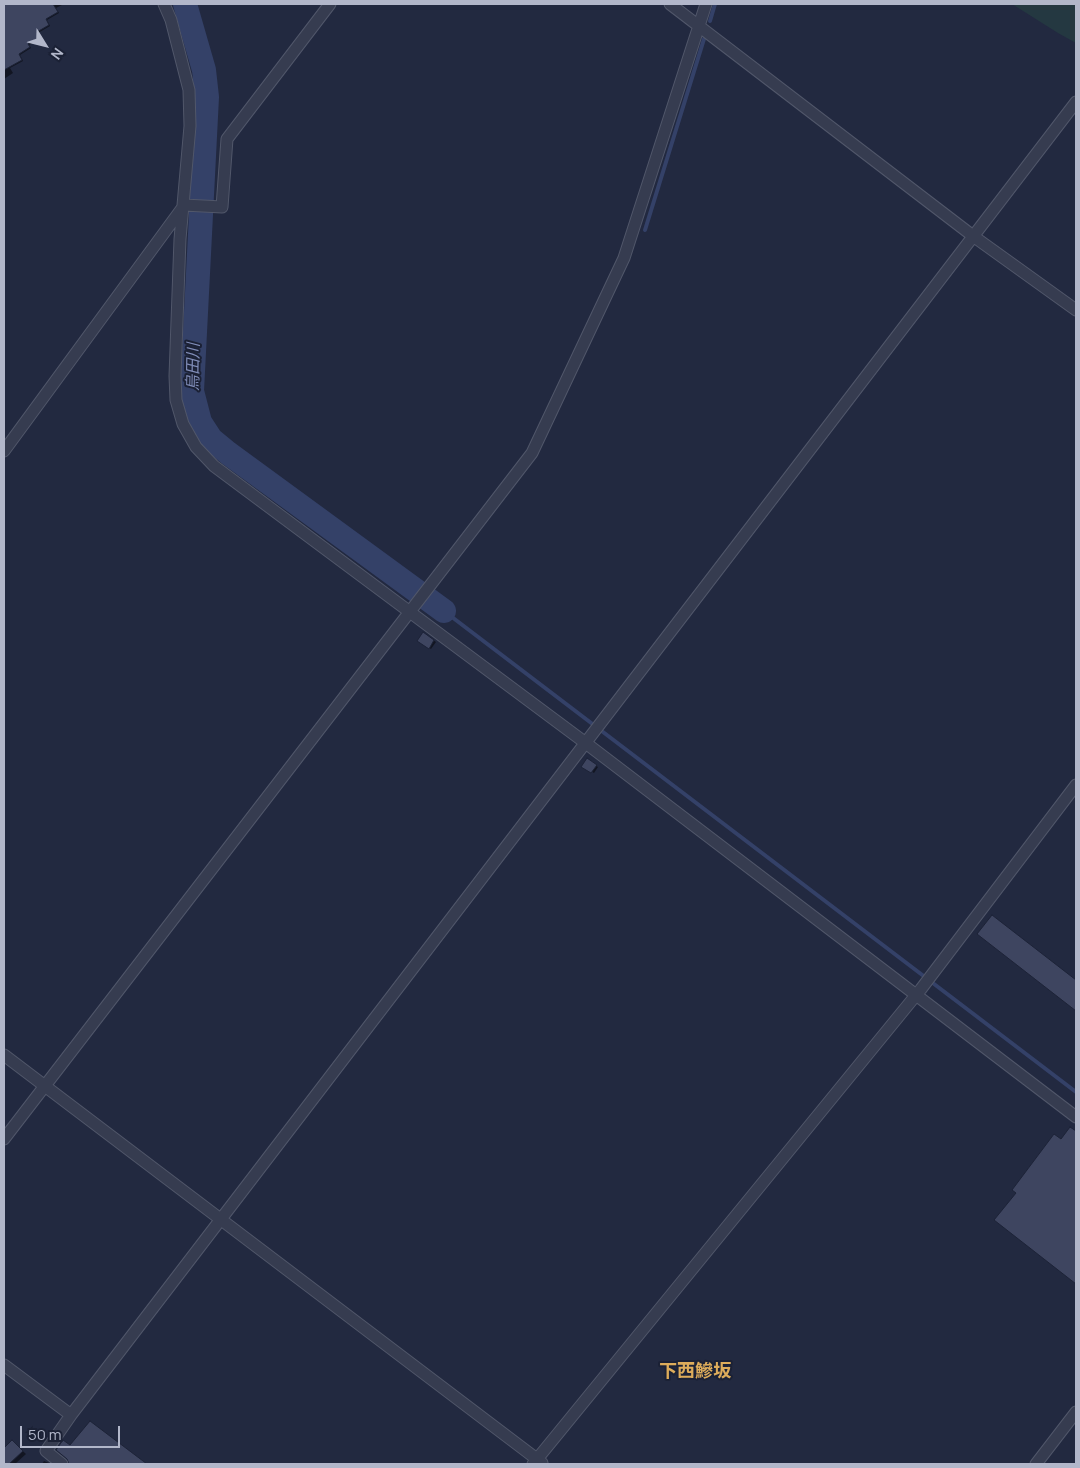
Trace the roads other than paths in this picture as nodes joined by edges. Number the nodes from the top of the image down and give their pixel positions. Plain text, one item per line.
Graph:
1 (164, 4) edge
2 (330, 4) edge
3 (670, 4) edge
4 (706, 4) edge
5 (700, 26) junction
6 (1076, 102) edge
7 (188, 206) junction
8 (974, 236) junction
9 (1076, 310) edge
10 (4, 451) edge
11 (414, 609) junction
12 (589, 741) junction
13 (1076, 785) edge
14 (919, 992) junction
15 (4, 1055) edge
16 (44, 1086) junction
17 (1076, 1117) edge
18 (4, 1139) edge
19 (220, 1220) junction
20 (4, 1365) edge
21 (1076, 1412) edge
22 (71, 1415) junction
23 (538, 1463) edge
24 (62, 1464) edge
25 (1036, 1464) edge

1 - 7 street
2 - 7 street
3 - 5 street
4 - 5 street
5 - 8 street
5 - 11 street
6 - 8 street
7 - 10 street
7 - 11 street
8 - 9 street
8 - 12 street
11 - 12 street
11 - 16 street
12 - 14 street
12 - 19 street
13 - 14 street
14 - 17 street
14 - 23 street
15 - 16 street
16 - 18 street
16 - 19 street
19 - 22 street
19 - 23 street
20 - 22 street
21 - 25 street
22 - 24 street

